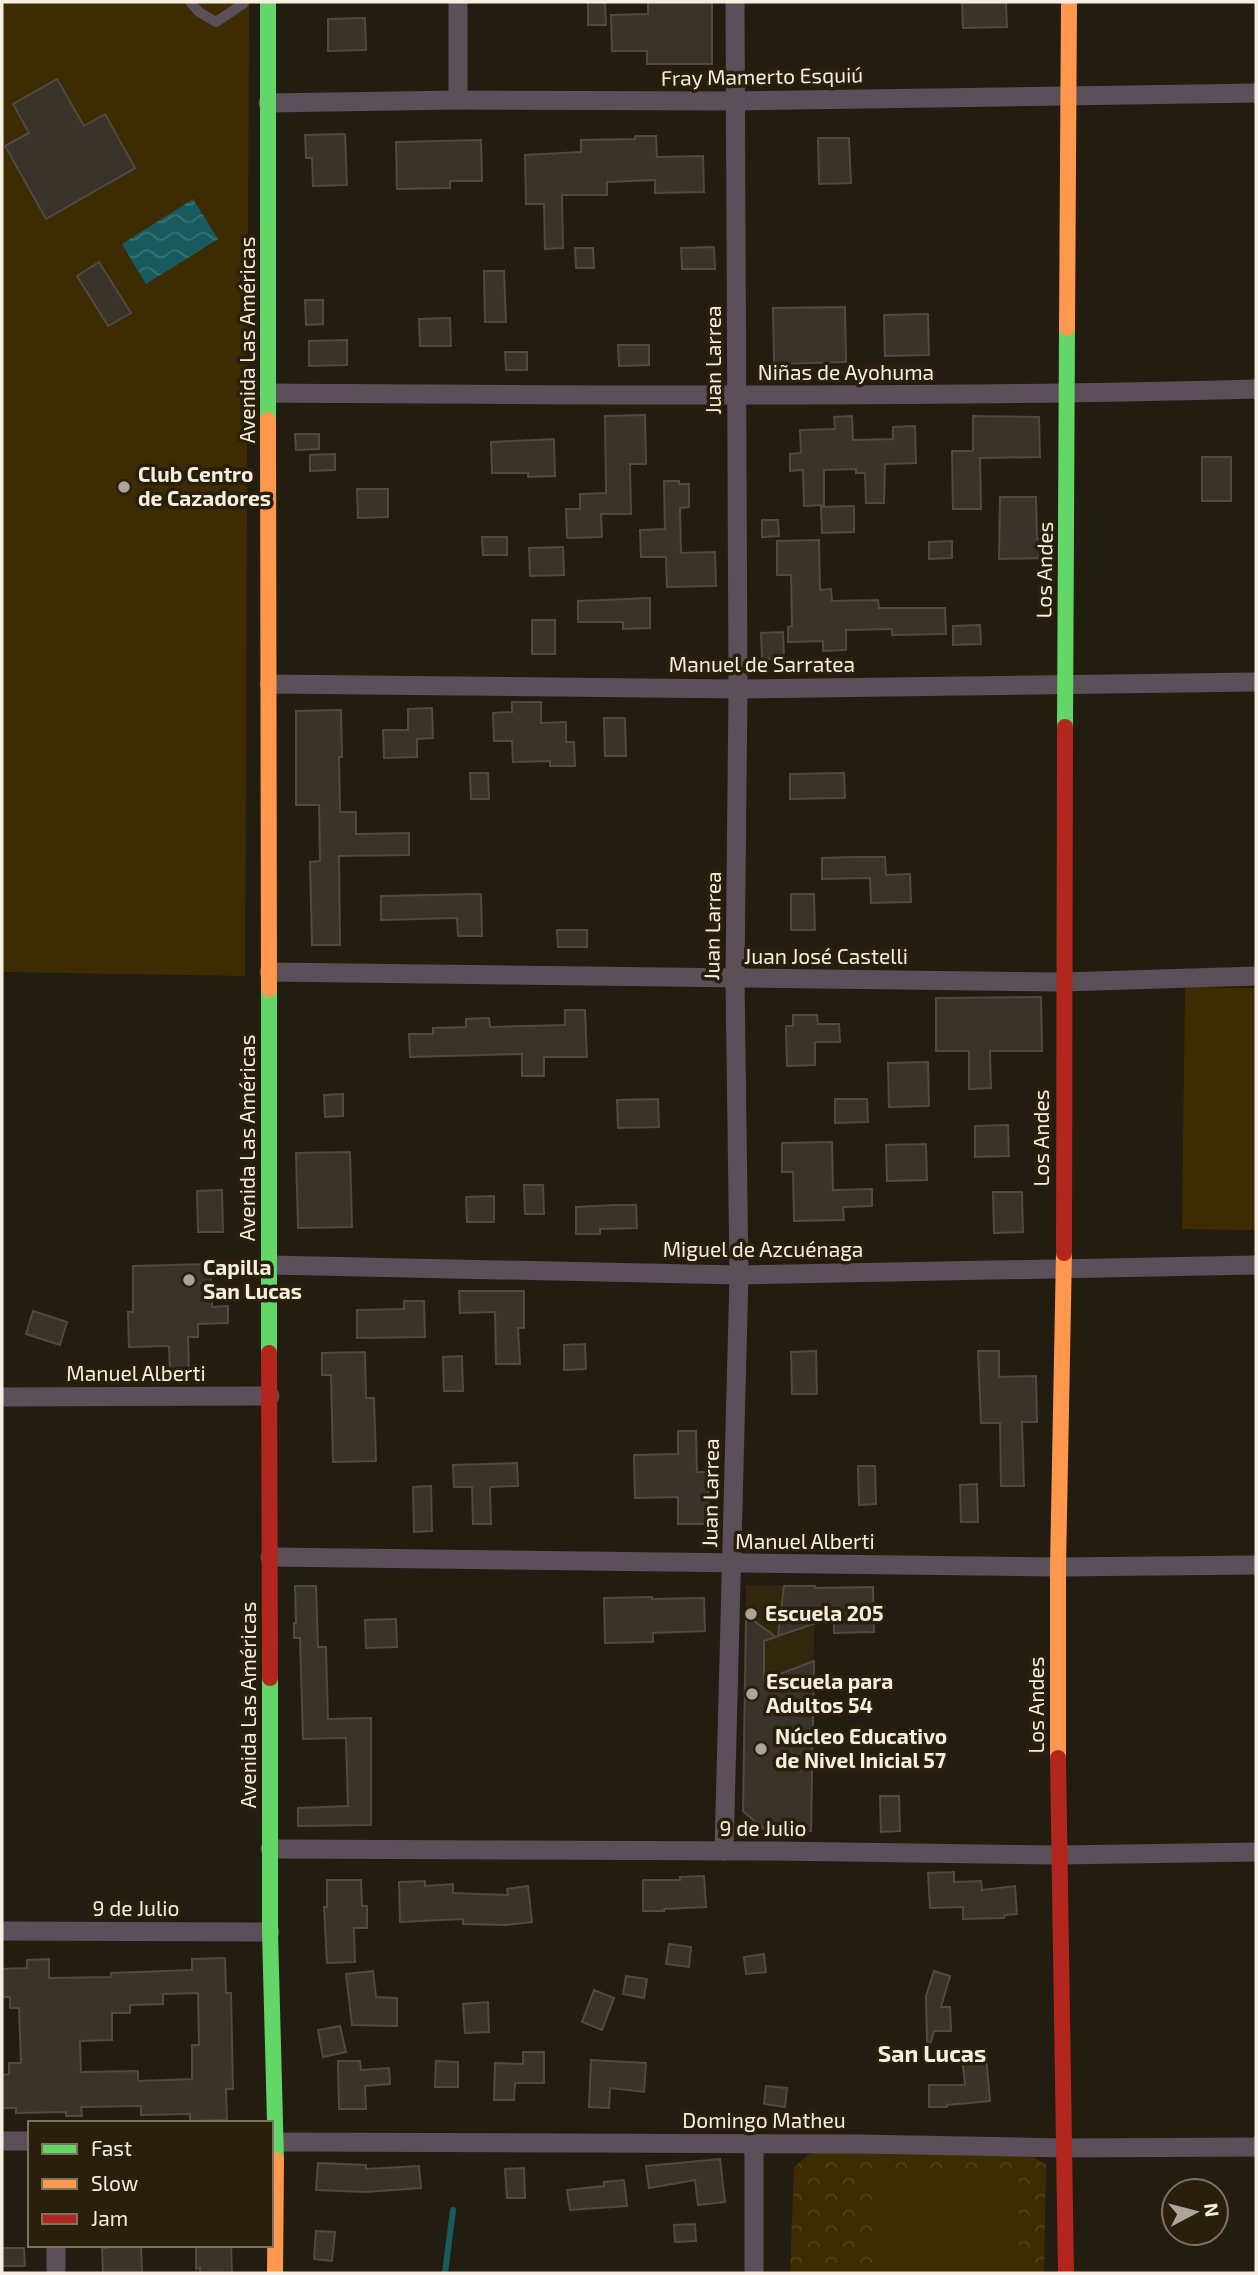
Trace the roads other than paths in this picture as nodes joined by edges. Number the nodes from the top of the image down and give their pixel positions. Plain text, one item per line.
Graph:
1 (190, 2) edge
2 (243, 2) edge
3 (458, 2) edge
4 (735, 2) edge
5 (1069, 2) edge
6 (268, 10) edge
7 (1256, 93) edge
8 (1068, 95) junction
9 (458, 100) junction
10 (735, 101) junction
11 (268, 103) junction
12 (1256, 389) edge
13 (269, 393) junction
14 (1068, 394) junction
15 (737, 396) junction
16 (1256, 682) edge
17 (269, 684) junction
18 (1065, 684) junction
19 (738, 689) junction
20 (269, 972) junction
21 (1256, 976) edge
22 (735, 979) junction
23 (1063, 982) junction
24 (270, 1265) junction
25 (1256, 1265) edge
26 (1064, 1270) junction
27 (739, 1275) junction
28 (270, 1396) junction
29 (2, 1397) edge
30 (270, 1558) junction
31 (732, 1564) junction
32 (1256, 1564) edge
33 (1058, 1567) junction
34 (270, 1849) junction
35 (724, 1851) junction
36 (1256, 1852) edge
37 (1058, 1855) junction
38 (2, 1931) edge
39 (270, 1932) junction
40 (273, 2121) edge
41 (2, 2141) edge
42 (28, 2141) edge
43 (273, 2142) edge
44 (754, 2144) junction
45 (1256, 2147) edge
46 (1064, 2148) junction
47 (55, 2247) edge
48 (55, 2273) edge
49 (275, 2273) edge
50 (754, 2273) edge
51 (1066, 2273) edge

1 - 2 lane
2 - 6 lane
3 - 9 street
4 - 10 street, Juan Larrea
5 - 8 street, Los Andes
6 - 11 street, Avenida Las Américas
7 - 8 street, Fray Mamerto Esquiú
8 - 10 street, Fray Mamerto Esquiú
8 - 14 street, Los Andes
9 - 10 street, Fray Mamerto Esquiú
9 - 11 street, Fray Mamerto Esquiú
10 - 15 street, Juan Larrea
11 - 13 street, Avenida Las Américas
12 - 14 street, Niñas de Ayohuma
13 - 15 street, Niñas de Ayohuma
13 - 17 street, Avenida Las Américas
14 - 15 street, Niñas de Ayohuma
14 - 18 street, Los Andes
15 - 19 street, Juan Larrea
16 - 18 street, Manuel de Sarratea
17 - 19 street, Manuel de Sarratea
17 - 20 street, Avenida Las Américas
18 - 19 street, Manuel de Sarratea
18 - 23 street, Los Andes
19 - 22 street, Juan Larrea
20 - 22 street, Juan José Castelli
20 - 24 street, Avenida Las Américas
21 - 23 street, Juan José Castelli
22 - 23 street, Juan José Castelli
22 - 27 street, Juan Larrea
23 - 26 street, Los Andes
24 - 27 street, Miguel de Azcuénaga
24 - 28 street, Avenida Las Américas
25 - 26 street, Miguel de Azcuénaga
26 - 27 street, Miguel de Azcuénaga
26 - 33 street, Los Andes
27 - 31 street, Juan Larrea
28 - 29 street, Manuel Alberti
28 - 30 street, Avenida Las Américas
30 - 31 street, Manuel Alberti
30 - 34 street, Avenida Las Américas
31 - 33 street, Manuel Alberti
31 - 35 street, Juan Larrea
32 - 33 street, Manuel Alberti
33 - 37 street, Los Andes
34 - 35 street, 9 de Julio
34 - 39 street, Avenida Las Américas
35 - 37 street, 9 de Julio
36 - 37 street, 9 de Julio
37 - 46 street, Los Andes
38 - 39 street, 9 de Julio
39 - 40 street, Avenida Las Américas
41 - 42 street
43 - 44 street, Domingo Matheu
43 - 49 street, Avenida Las Américas
44 - 46 street, Domingo Matheu
44 - 50 street
45 - 46 street, Domingo Matheu
46 - 51 street, Los Andes
47 - 48 street

